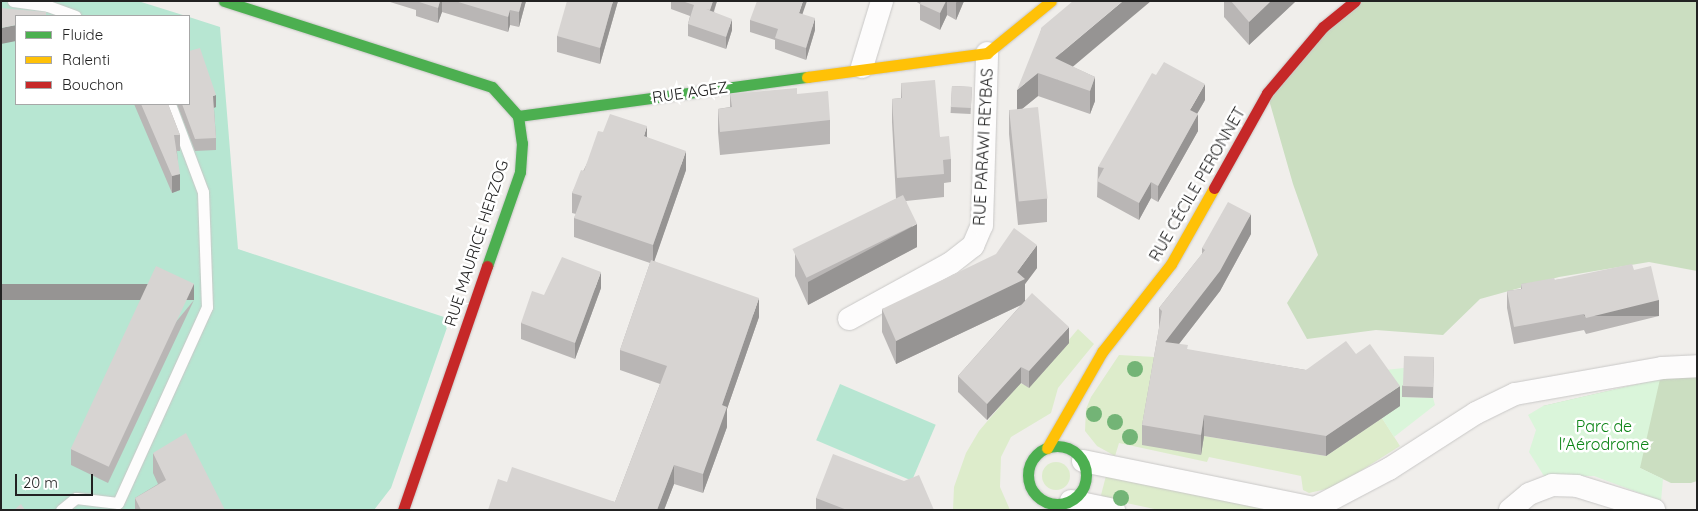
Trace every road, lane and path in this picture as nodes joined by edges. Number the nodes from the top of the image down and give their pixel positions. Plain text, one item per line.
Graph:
1 (13, 1) edge
2 (224, 1) edge
3 (882, 1) edge
4 (1051, 1) edge
5 (1354, 1) edge
6 (72, 15) edge
7 (987, 53) junction
8 (862, 67) junction
9 (170, 105) edge
10 (518, 116) junction
11 (849, 319) dead end
12 (1697, 366) edge
13 (1078, 392) junction
14 (1047, 448) junction
15 (1080, 458) junction
16 (1030, 486) junction
17 (1066, 504) edge
18 (1315, 509) edge
19 (61, 510) edge
20 (403, 510) edge
21 (1030, 510) edge
22 (1114, 510) edge
23 (1510, 510) edge
24 (1654, 510) edge

1 - 6 lane
2 - 10 street
3 - 8 street
4 - 7 street
5 - 13 street, RUE CÉCILE PERONNET
7 - 8 street, RUE AGEZ
7 - 11 street, RUE PARAWI REYBAS
8 - 10 street, RUE AGEZ
9 - 19 lane
10 - 20 street, RUE MAURICE HERZOG
12 - 18 street
13 - 14 street, RUE CÉCILE PERONNET
13 - 15 street, RUE CÉCILE PERONNET
14 - 15 street
14 - 16 street
15 - 17 street
15 - 18 street
16 - 17 street
16 - 21 street
17 - 22 street
23 - 24 street

